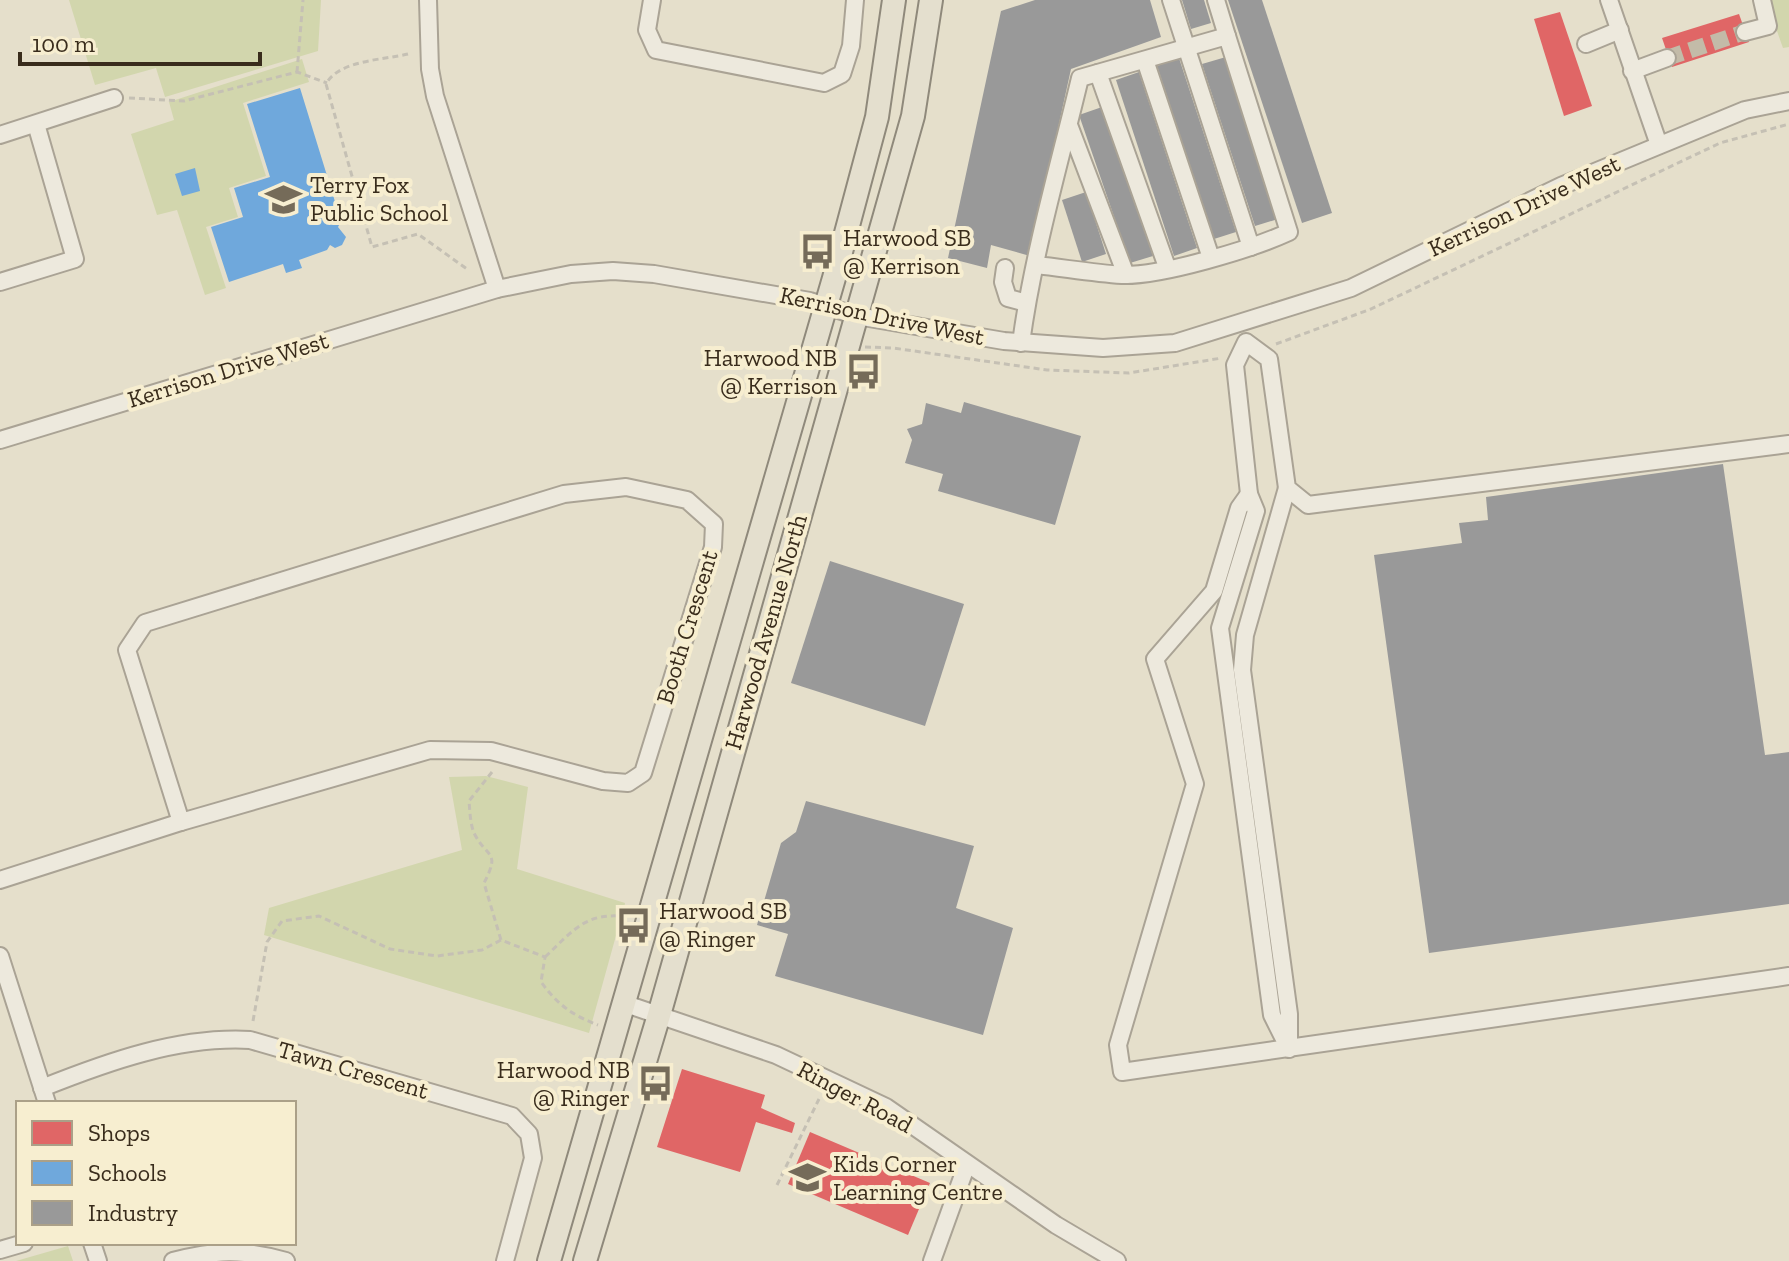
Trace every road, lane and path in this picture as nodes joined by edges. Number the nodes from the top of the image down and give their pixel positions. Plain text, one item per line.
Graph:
1 (303, 0) edge
2 (428, 0) edge
3 (652, 0) edge
4 (855, 0) edge
5 (894, 0) edge
6 (931, 0) edge
7 (1171, 0) edge
8 (1216, 0) edge
9 (1609, 0) edge
10 (1762, 0) edge
11 (1620, 30) junction
12 (1745, 32) tunnel mouth
13 (1227, 36) junction
14 (1586, 44) dead end
15 (1188, 47) junction
16 (408, 54) dead end
17 (1667, 58) tunnel mouth
18 (1145, 60) junction
19 (1632, 71) junction
20 (297, 72) junction
21 (1098, 73) junction
22 (327, 83) junction
23 (114, 98) joint
24 (1789, 101) edge
25 (36, 124) junction
26 (1069, 124) junction
27 (0, 135) edge
28 (1659, 145) junction
29 (1251, 247) junction
30 (1211, 258) junction
31 (1036, 265) junction
32 (1167, 267) junction
33 (1005, 268) dead end
34 (467, 269) dead end
35 (1126, 275) junction
36 (0, 282) edge
37 (497, 289) junction
38 (1027, 303) junction
39 (826, 305) junction
40 (857, 316) junction
41 (1021, 343) junction
42 (0, 440) edge
43 (1789, 444) edge
44 (1287, 488) junction
45 (1249, 494) junction
46 (492, 772) dead end
47 (181, 822) junction
48 (0, 880) edge
49 (647, 919) junction
50 (501, 940) junction
51 (0, 956) edge
52 (545, 957) junction
53 (1789, 976) edge
54 (623, 1003) junction
55 (8, 1008) edge
56 (659, 1015) junction
57 (253, 1021) dead end
58 (598, 1025) dead end
59 (1289, 1049) junction
60 (45, 1095) edge
61 (819, 1099) dead end
62 (967, 1164) junction
63 (777, 1185) dead end
64 (592, 1239) junction
65 (173, 1261) edge
66 (286, 1261) edge
67 (505, 1261) edge
68 (549, 1261) edge
69 (585, 1261) edge
70 (597, 1261) edge
71 (932, 1261) edge
72 (1117, 1261) edge

1 - 20 path
2 - 37 street
3 - 4 street
5 - 39 main road, Harwood Avenue North
6 - 40 main road, Harwood Avenue North
7 - 15 street
8 - 13 street
9 - 11 street
10 - 12 street
11 - 14 street
11 - 19 street
13 - 15 street
13 - 29 street
15 - 18 street
15 - 29 street
16 - 22 path
17 - 19 street
18 - 21 street
18 - 30 street
19 - 28 street
20 - 22 path
20 - 23 path
21 - 26 street
21 - 32 street
22 - 34 path
23 - 25 street
24 - 28 street, Kerrison Drive West
25 - 27 street
25 - 36 street
26 - 31 street
26 - 35 street
28 - 41 street, Kerrison Drive West
29 - 30 street
30 - 32 street
31 - 35 street
31 - 38 street
32 - 35 street
33 - 38 street
37 - 39 street, Kerrison Drive West
37 - 42 street, Kerrison Drive West
38 - 41 street
39 - 40 street, Kerrison Drive West
39 - 49 main road, Harwood Avenue North
40 - 41 street, Kerrison Drive West
40 - 56 main road, Harwood Avenue North
43 - 44 street
44 - 45 street
44 - 59 street
45 - 59 street
45 - 59 street
46 - 50 path
47 - 47 street, Booth Crescent
47 - 48 street, Booth Crescent
49 - 52 path
49 - 54 main road, Harwood Avenue North
50 - 52 path
50 - 57 path
51 - 55 street
52 - 58 path
53 - 59 street
54 - 56 street, Ringer Road
54 - 68 main road, Harwood Avenue North
55 - 60 street
56 - 62 street, Ringer Road
56 - 64 main road, Harwood Avenue North
60 - 67 street, Tawn Crescent
61 - 63 path
62 - 71 street
62 - 72 street, Ringer Road
64 - 69 main road, Harwood Avenue North
64 - 70 street
65 - 66 street

